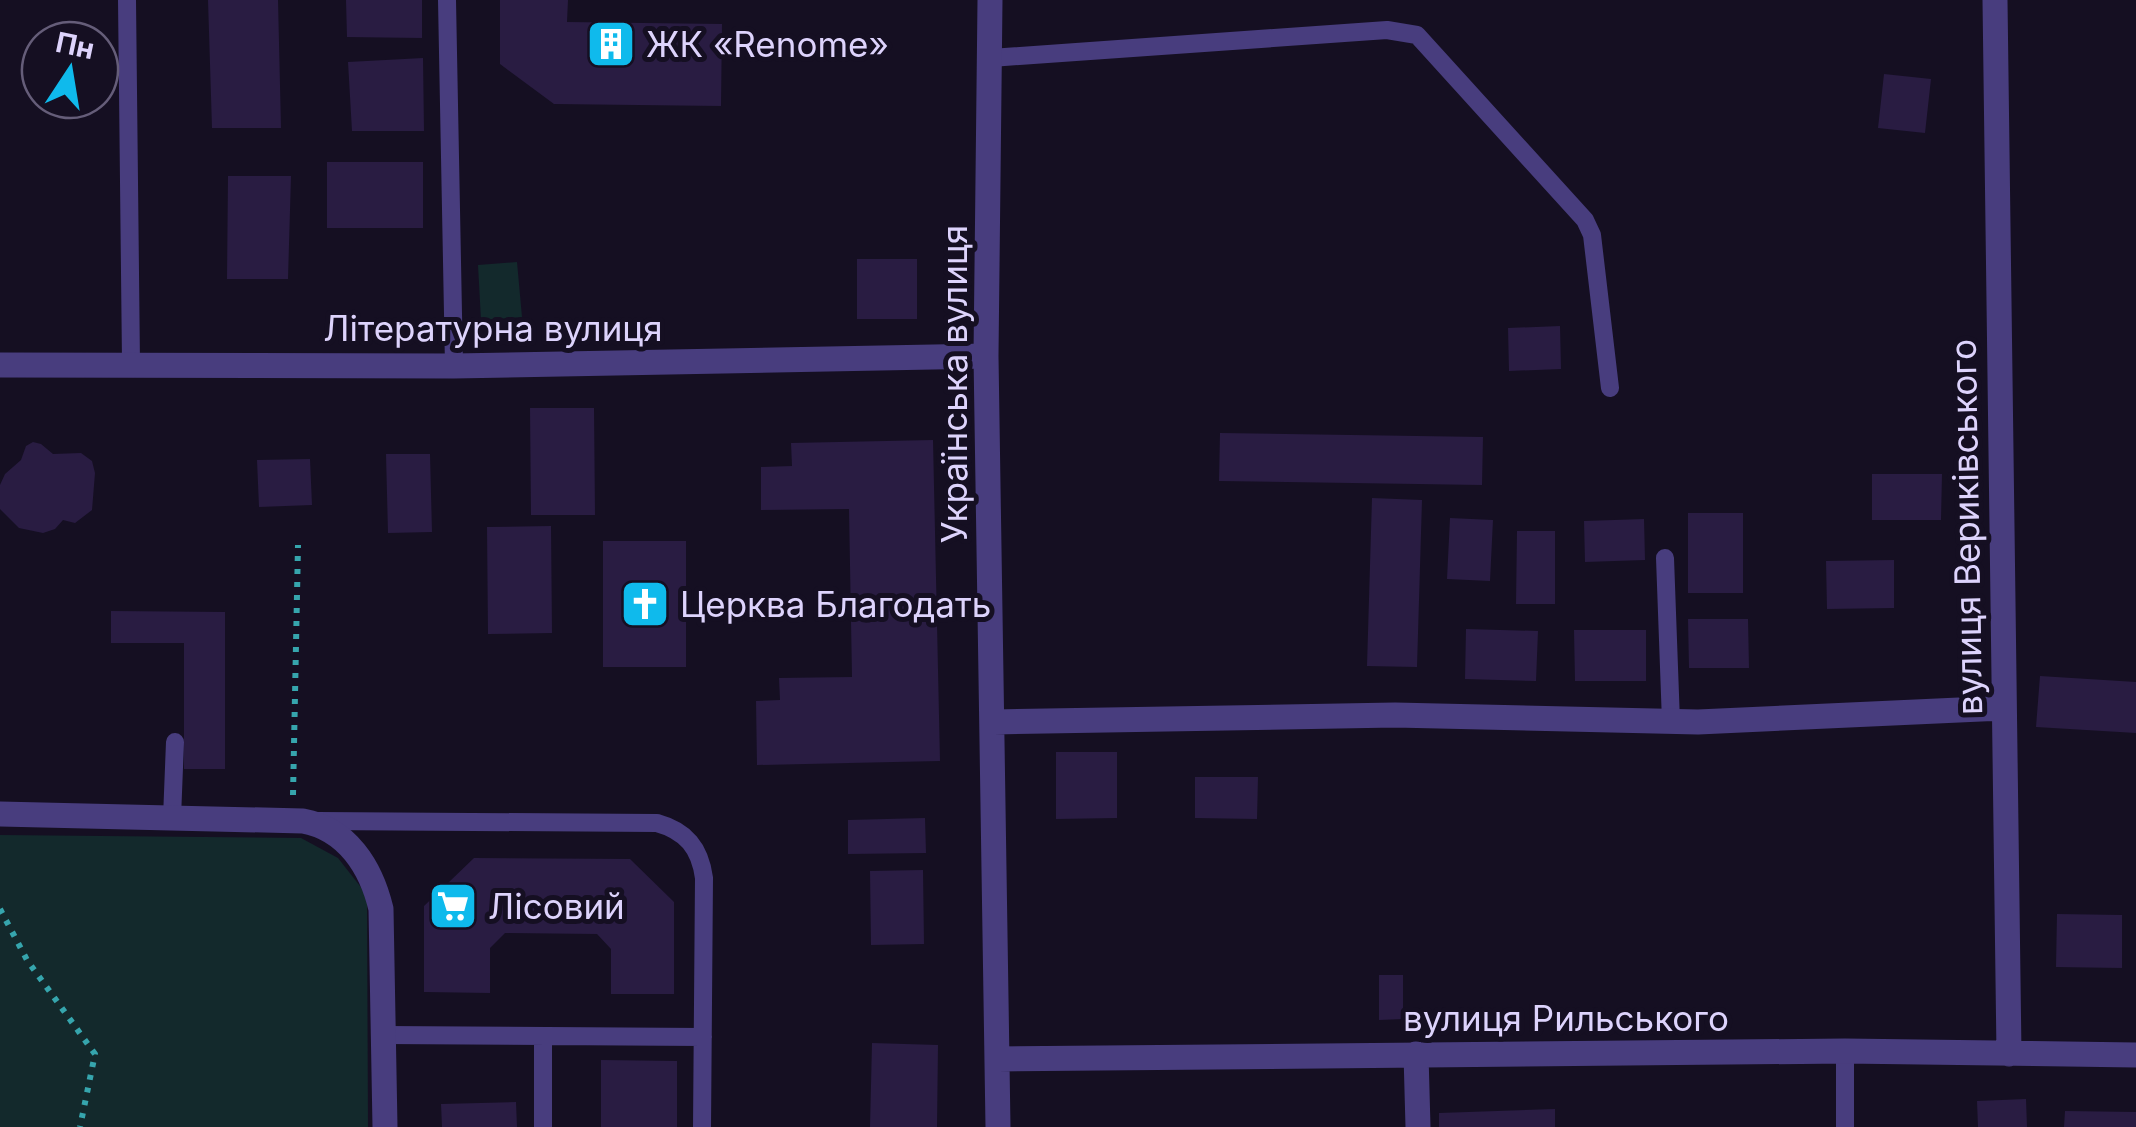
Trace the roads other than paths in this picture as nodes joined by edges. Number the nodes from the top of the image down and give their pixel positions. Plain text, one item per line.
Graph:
1 (127, 0) edge
2 (447, 0) edge
3 (990, 0) edge
4 (1995, 0) edge
5 (991, 58) junction
6 (986, 356) junction
7 (130, 364) junction
8 (0, 365) edge
9 (454, 366) junction
10 (1610, 388) dead end
11 (1665, 558) dead end
12 (2003, 708) junction
13 (994, 722) junction
14 (1671, 722) junction
15 (175, 742) dead end
16 (0, 814) edge
17 (298, 814) junction
18 (172, 818) junction
19 (384, 1035) junction
20 (543, 1036) junction
21 (703, 1036) junction
22 (1845, 1051) junction
23 (1416, 1054) junction
24 (2009, 1054) junction
25 (2136, 1055) edge
26 (998, 1059) junction
27 (385, 1127) edge
28 (543, 1127) edge
29 (702, 1127) edge
30 (998, 1127) edge
31 (1418, 1127) edge
32 (1846, 1127) edge

1 - 7 lane
2 - 9 lane
3 - 5 street, Українська вулиця
4 - 12 street, вулиця Вериківського
5 - 6 street, Українська вулиця
5 - 10 lane
6 - 9 street, Літературна вулиця
6 - 13 street, Українська вулиця
7 - 8 street, Літературна вулиця
7 - 9 street, Літературна вулиця
11 - 14 lane
12 - 14 street
12 - 24 street, вулиця Вериківського
13 - 14 street
13 - 26 street, Українська вулиця
15 - 18 lane
16 - 18 street
17 - 18 street
17 - 19 street
17 - 21 lane
19 - 20 lane
19 - 27 street
20 - 21 lane
20 - 28 lane
21 - 29 lane
22 - 23 street, вулиця Рильського
22 - 24 street, вулиця Рильського
22 - 32 lane
23 - 26 street, вулиця Рильського
23 - 31 street
24 - 25 street, вулиця Рильського
26 - 30 street, Українська вулиця

